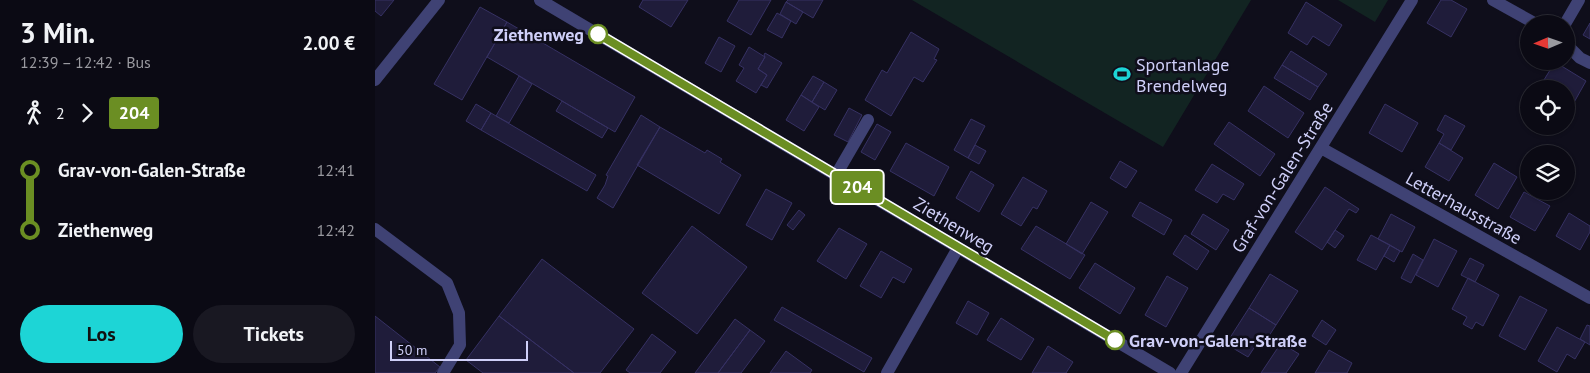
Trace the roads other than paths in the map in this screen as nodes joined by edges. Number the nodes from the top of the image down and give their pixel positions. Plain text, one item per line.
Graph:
1 (439, 0) edge
2 (540, 0) edge
3 (1412, 0) edge
4 (1493, 0) edge
5 (1579, 0) edge
6 (1520, 15) edge
7 (1570, 15) edge
8 (1575, 53) edge
9 (1590, 63) edge
10 (375, 80) edge
11 (868, 120) dead end
12 (1321, 148) junction
13 (836, 175) junction
14 (375, 229) edge
15 (958, 248) junction
16 (1590, 298) edge
17 (443, 373) edge
18 (887, 373) edge
19 (1170, 373) edge
20 (1181, 373) edge

1 - 10 street
2 - 13 street, Ziethenweg
3 - 12 street, Graf-von-Galen-Straße
4 - 6 street
5 - 7 street
8 - 9 street
11 - 13 street
12 - 16 street, Letterhausstraße
12 - 20 street, Graf-von-Galen-Straße
13 - 15 street, Ziethenweg
14 - 17 street
15 - 18 street
15 - 19 street, Ziethenweg

